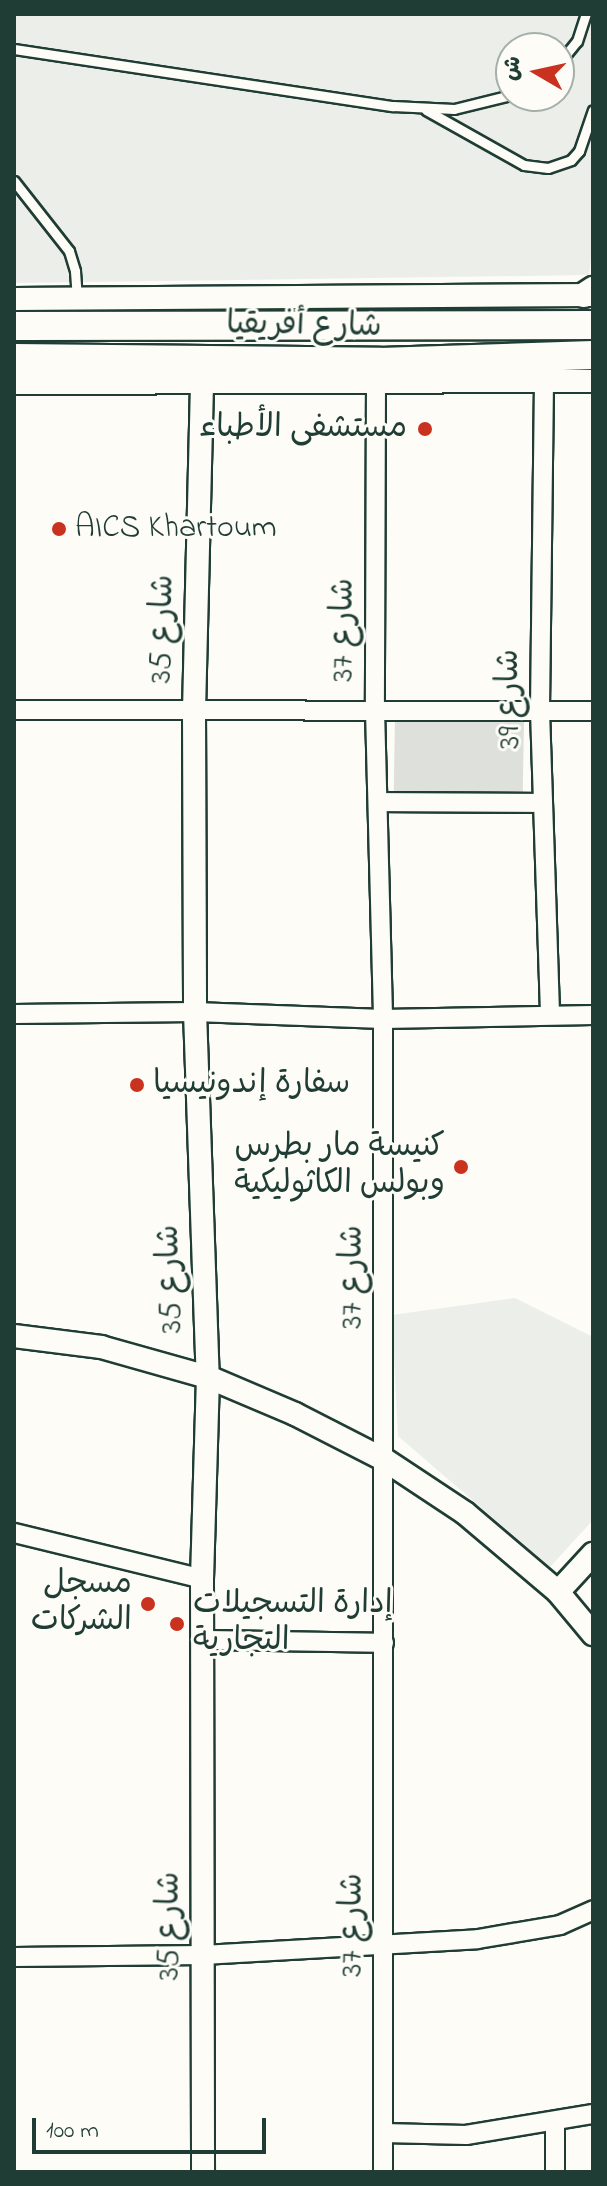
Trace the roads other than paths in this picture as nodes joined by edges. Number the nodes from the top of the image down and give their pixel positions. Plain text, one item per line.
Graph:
1 (586, 14) edge
2 (575, 43) edge
3 (14, 49) edge
4 (495, 99) edge
5 (423, 109) junction
6 (593, 110) edge
7 (14, 181) edge
8 (590, 293) edge
9 (77, 298) junction
10 (14, 299) edge
11 (593, 325) edge
12 (14, 326) edge
13 (593, 355) edge
14 (14, 358) edge
15 (593, 381) edge
16 (544, 382) junction
17 (14, 383) edge
18 (376, 383) junction
19 (202, 384) junction
20 (14, 710) edge
21 (375, 710) junction
22 (194, 711) junction
23 (540, 711) junction
24 (593, 711) edge
25 (378, 802) junction
26 (543, 803) junction
27 (195, 1012) junction
28 (14, 1014) edge
29 (550, 1015) junction
30 (593, 1015) edge
31 (383, 1019) junction
32 (14, 1336) edge
33 (208, 1377) junction
34 (385, 1460) junction
35 (14, 1533) edge
36 (593, 1554) edge
37 (202, 1579) junction
38 (558, 1592) junction
39 (593, 1634) edge
40 (202, 1640) junction
41 (384, 1643) junction
42 (593, 1910) edge
43 (384, 1944) junction
44 (203, 1955) junction
45 (14, 1957) edge
46 (593, 2114) edge
47 (555, 2123) junction
48 (384, 2133) junction
49 (203, 2172) edge
50 (383, 2172) edge
51 (555, 2172) edge

1 - 2 lane
3 - 5 lane
4 - 5 lane
5 - 6 lane
7 - 9 lane
8 - 9 street, شارع أفريقيا
9 - 10 street, شارع أفريقيا
11 - 12 highway, شارع أفريقيا
13 - 14 highway, شارع أفريقيا
15 - 16 street, شارع أفريقيا
16 - 18 street, شارع أفريقيا
16 - 23 street, شارع 39
17 - 19 street, شارع أفريقيا
18 - 19 street, شارع أفريقيا
18 - 21 street, شارع 37
19 - 22 street, شارع 35
20 - 22 street
21 - 22 street
21 - 23 street
21 - 25 street, شارع 37
22 - 27 street, شارع 35
23 - 24 street
23 - 26 street, شارع 39
25 - 26 street
25 - 31 street, شارع 37
26 - 29 street, شارع 39
27 - 28 street
27 - 31 street
27 - 33 street, شارع 35
29 - 30 street
29 - 31 street
31 - 34 street, شارع 37
32 - 33 street
33 - 34 street
33 - 37 street, شارع 35
34 - 38 street
34 - 41 street, شارع 37
35 - 37 street
36 - 38 street
37 - 40 street, شارع 35
38 - 39 street
40 - 41 street
40 - 44 street, شارع 35
41 - 43 street, شارع 37
42 - 43 street
43 - 44 street
43 - 48 street, شارع 37
44 - 45 street
44 - 49 street, شارع 35
46 - 47 street
47 - 48 street
47 - 51 street
48 - 50 street, شارع 37

